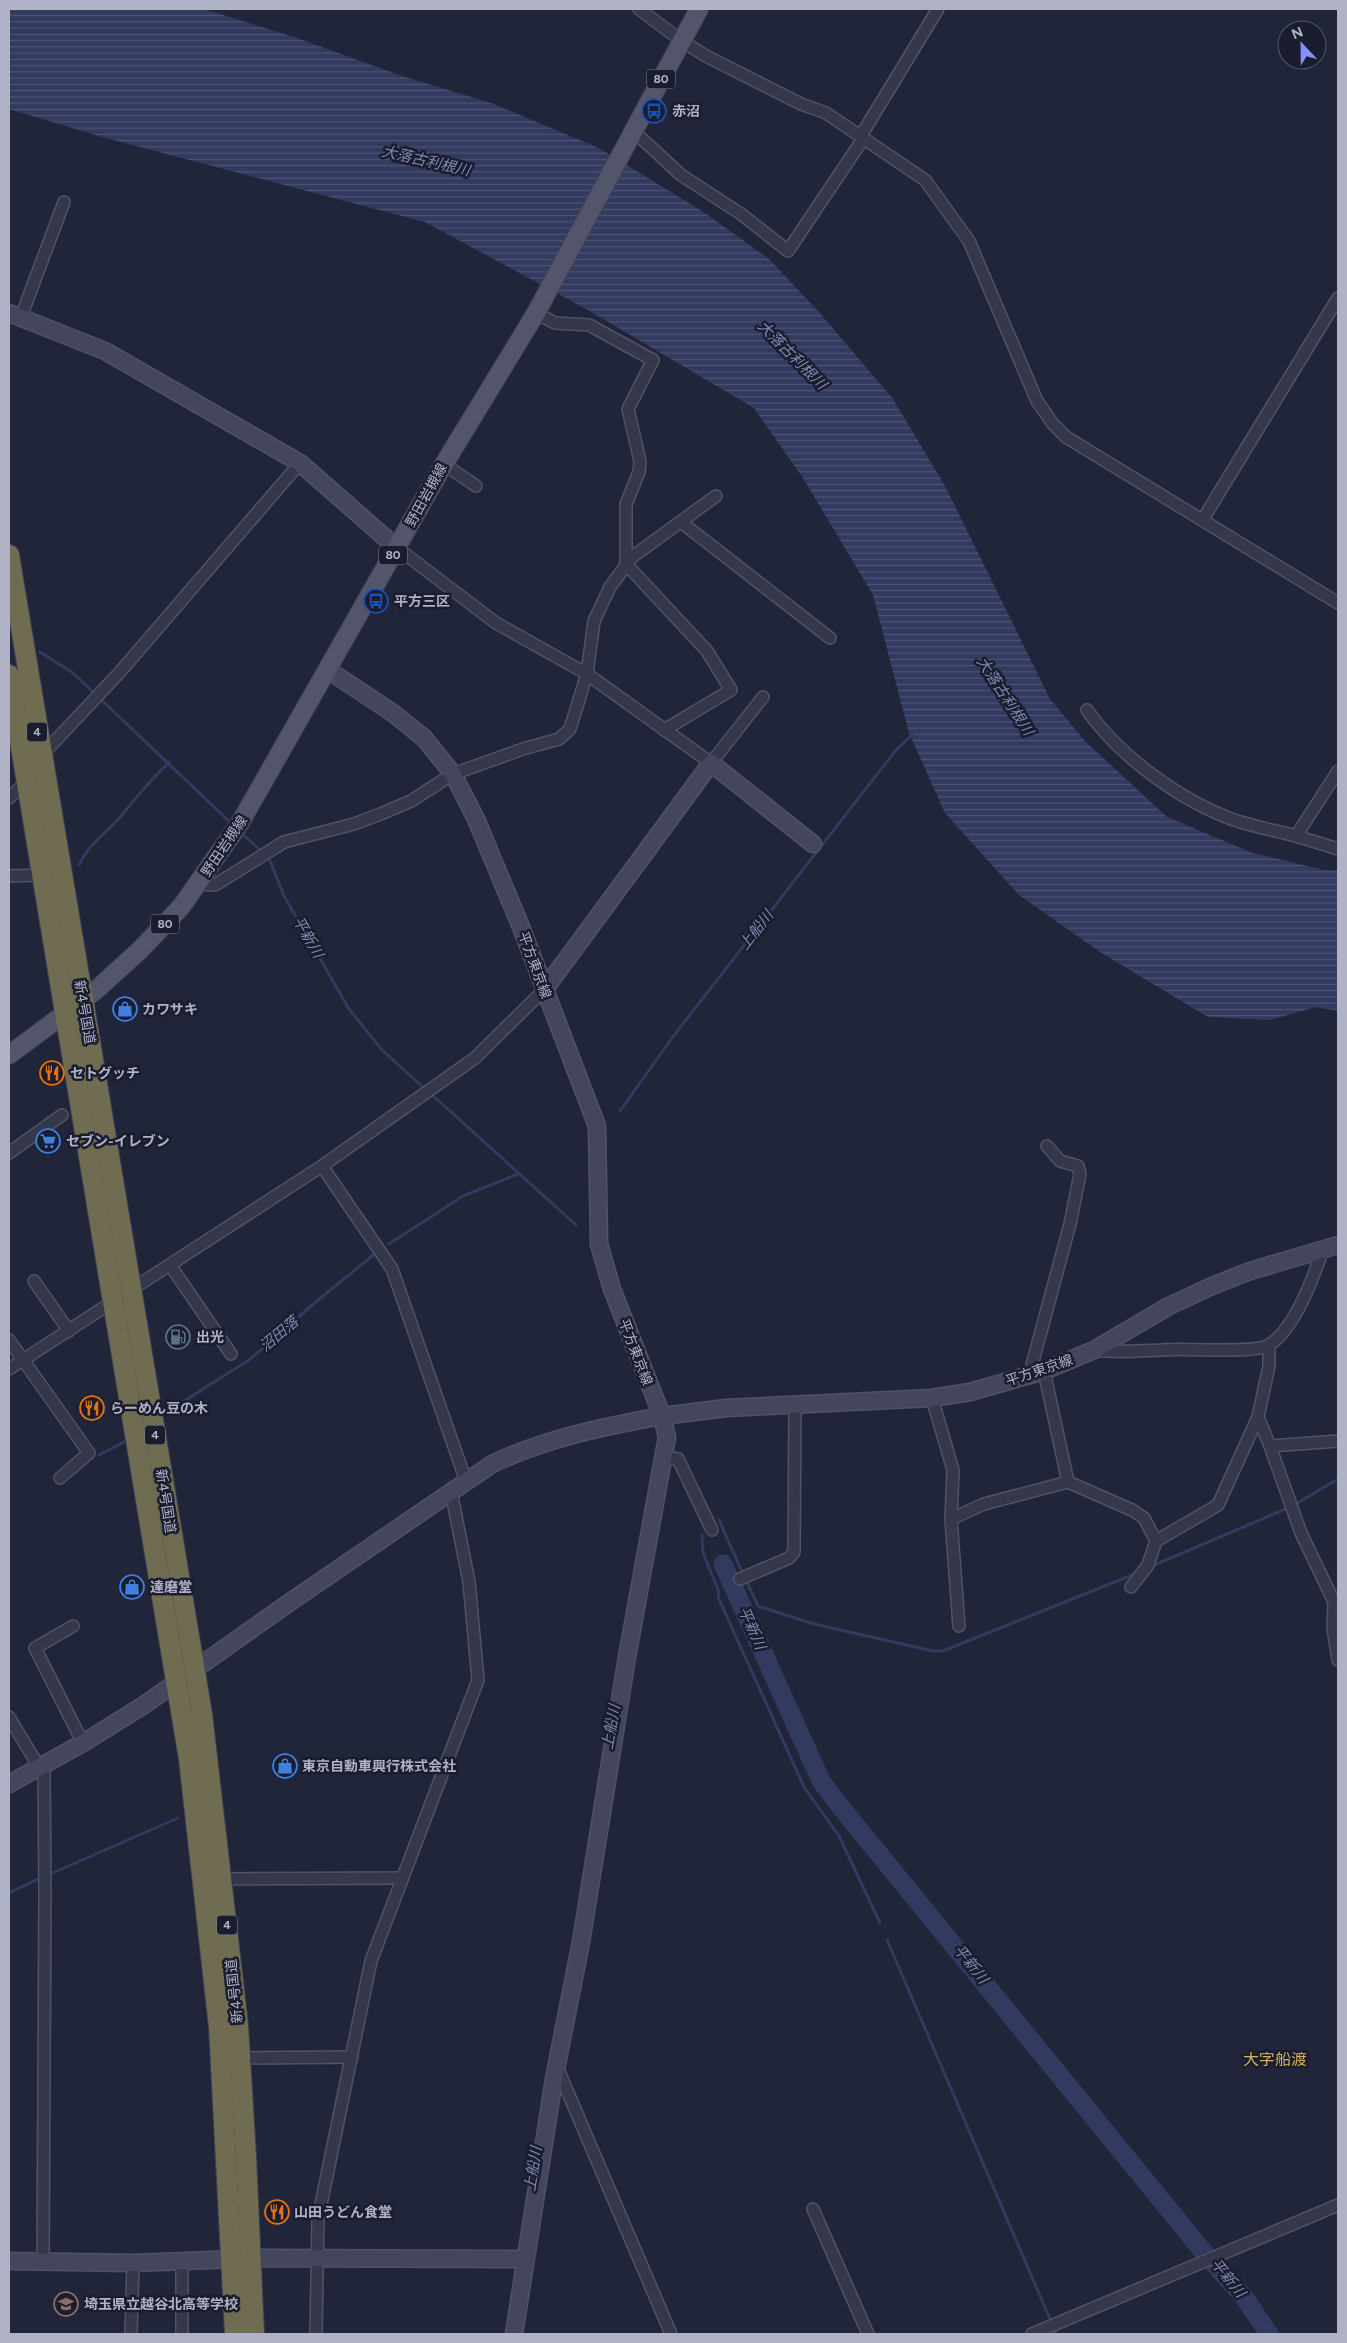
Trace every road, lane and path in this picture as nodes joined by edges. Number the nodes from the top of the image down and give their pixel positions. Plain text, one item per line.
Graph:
1 (639, 9) edge
2 (699, 9) edge
3 (938, 9) edge
4 (682, 41) junction
5 (632, 133) junction
6 (861, 137) junction
7 (64, 202) dead end
8 (1338, 298) edge
9 (536, 312) junction
10 (15, 315) edge
11 (300, 463) junction
12 (444, 464) junction
13 (476, 486) dead end
14 (716, 496) dead end
15 (1203, 519) junction
16 (680, 522) junction
17 (397, 548) junction
18 (9, 555) edge
19 (626, 564) junction
20 (1338, 603) edge
21 (830, 638) dead end
22 (328, 670) junction
23 (587, 674) junction
24 (9, 676) edge
25 (763, 697) dead end
26 (1087, 710) dead end
27 (664, 730) junction
28 (41, 756) junction
29 (711, 763) junction
30 (1338, 772) edge
31 (453, 774) junction
32 (27, 781) junction
33 (9, 798) edge
34 (1296, 836) junction
35 (813, 844) dead end
36 (1338, 849) edge
37 (42, 875) junction
38 (9, 876) edge
39 (199, 884) junction
40 (544, 990) junction
41 (83, 1001) junction
42 (66, 1014) junction
43 (11, 1050) edge
44 (62, 1115) dead end
45 (1047, 1146) dead end
46 (9, 1153) edge
47 (322, 1166) junction
48 (1331, 1247) edge
49 (170, 1265) junction
50 (34, 1281) dead end
51 (131, 1289) junction
52 (114, 1301) junction
53 (69, 1331) junction
54 (9, 1340) edge
55 (1269, 1346) junction
56 (1094, 1350) junction
57 (231, 1354) dead end
58 (23, 1360) junction
59 (9, 1369) edge
60 (1037, 1373) junction
61 (932, 1398) junction
62 (795, 1404) junction
63 (662, 1416) junction
64 (1258, 1417) junction
65 (1338, 1441) edge
66 (1270, 1446) junction
67 (664, 1457) junction
68 (60, 1478) dead end
69 (466, 1481) junction
70 (1068, 1482) junction
71 (451, 1491) junction
72 (951, 1520) junction
73 (712, 1530) dead end
74 (1156, 1542) junction
75 (740, 1579) dead end
76 (1131, 1587) dead end
77 (73, 1626) dead end
78 (959, 1626) dead end
79 (1338, 1660) edge
80 (194, 1669) junction
81 (178, 1682) junction
82 (9, 1717) edge
83 (83, 1743) junction
84 (41, 1766) junction
85 (9, 1784) edge
86 (402, 1878) junction
87 (222, 1879) junction
88 (352, 2057) junction
89 (240, 2058) junction
90 (557, 2067) junction
91 (1338, 2205) edge
92 (813, 2209) dead end
93 (316, 2258) junction
94 (518, 2259) junction
95 (241, 2260) junction
96 (9, 2261) edge
97 (43, 2261) junction
98 (182, 2262) junction
99 (132, 2263) junction
100 (131, 2334) edge
101 (182, 2334) edge
102 (235, 2334) edge
103 (254, 2334) edge
104 (316, 2334) edge
105 (514, 2334) edge
106 (671, 2334) edge
107 (868, 2334) edge
108 (1032, 2334) edge

1 - 4 street
2 - 4 main road, 野田岩槻線 / 80
3 - 6 street
4 - 5 main road, 野田岩槻線 / 80
4 - 6 street
5 - 6 street
5 - 9 main road, 野田岩槻線 / 80
6 - 15 street
7 - 10 street
8 - 15 street
9 - 12 main road, 野田岩槻線 / 80
9 - 19 street
10 - 11 street
11 - 17 street
11 - 28 street
12 - 13 street
12 - 17 main road, 野田岩槻線 / 80
14 - 16 street
15 - 20 street
16 - 19 street
16 - 21 street
17 - 22 main road, 野田岩槻線 / 80
17 - 23 street
18 - 28 highway, 新4号国道 / 4
19 - 23 street
19 - 27 street
22 - 31 street, 平方東京線
22 - 39 main road, 野田岩槻線 / 80
23 - 27 street
23 - 31 street
24 - 32 highway, 新4号国道 / 4
25 - 29 street
26 - 34 street
27 - 29 street
28 - 41 highway, 新4号国道 / 4
29 - 35 street
29 - 40 street
30 - 34 street
31 - 39 street
31 - 40 street, 平方東京線
32 - 33 street
32 - 37 highway, 新4号国道 / 4
34 - 36 street
37 - 38 street
37 - 42 highway, 新4号国道 / 4
39 - 41 main road, 野田岩槻線 / 80
40 - 47 street
40 - 63 street, 平方東京線
41 - 42 main road, 野田岩槻線 / 80
41 - 51 highway, 新4号国道 / 4
42 - 43 main road, 野田岩槻線 / 80
42 - 52 highway, 新4号国道 / 4
44 - 46 street
45 - 60 street
47 - 49 street
47 - 69 street
48 - 55 street
48 - 56 street, 平方東京線
49 - 51 street
49 - 57 street
50 - 53 street
51 - 52 street
51 - 80 highway, 新4号国道 / 4
52 - 53 street
52 - 81 highway, 新4号国道 / 4
53 - 58 street
54 - 58 street
55 - 56 street
55 - 64 street
56 - 60 street, 平方東京線
58 - 59 street
58 - 68 street
60 - 61 street, 平方東京線
60 - 70 street
61 - 62 street, 平方東京線
61 - 72 street
62 - 63 street, 平方東京線
62 - 75 street
63 - 67 street
63 - 69 street
64 - 66 street
64 - 74 street
65 - 66 street
66 - 79 street
67 - 73 street
67 - 90 street
69 - 71 street
70 - 72 street
70 - 74 street
71 - 80 street
71 - 86 street
72 - 78 street
74 - 76 street
77 - 83 street
80 - 81 street
80 - 87 highway, 新4号国道 / 4
81 - 83 street
81 - 95 highway, 新4号国道 / 4
82 - 84 street
83 - 84 street
84 - 85 street
84 - 97 street
86 - 87 street
86 - 88 street
87 - 89 highway, 新4号国道 / 4
88 - 89 street
88 - 93 street
89 - 95 highway, 新4号国道 / 4
90 - 94 street
90 - 106 street
91 - 108 street
92 - 107 street
93 - 94 street
93 - 95 street
93 - 104 street
94 - 105 street
95 - 98 street
95 - 102 highway, 新4号国道 / 4
95 - 103 highway, 新4号国道 / 4
96 - 97 street
97 - 99 street
98 - 99 street
98 - 101 street
99 - 100 street

